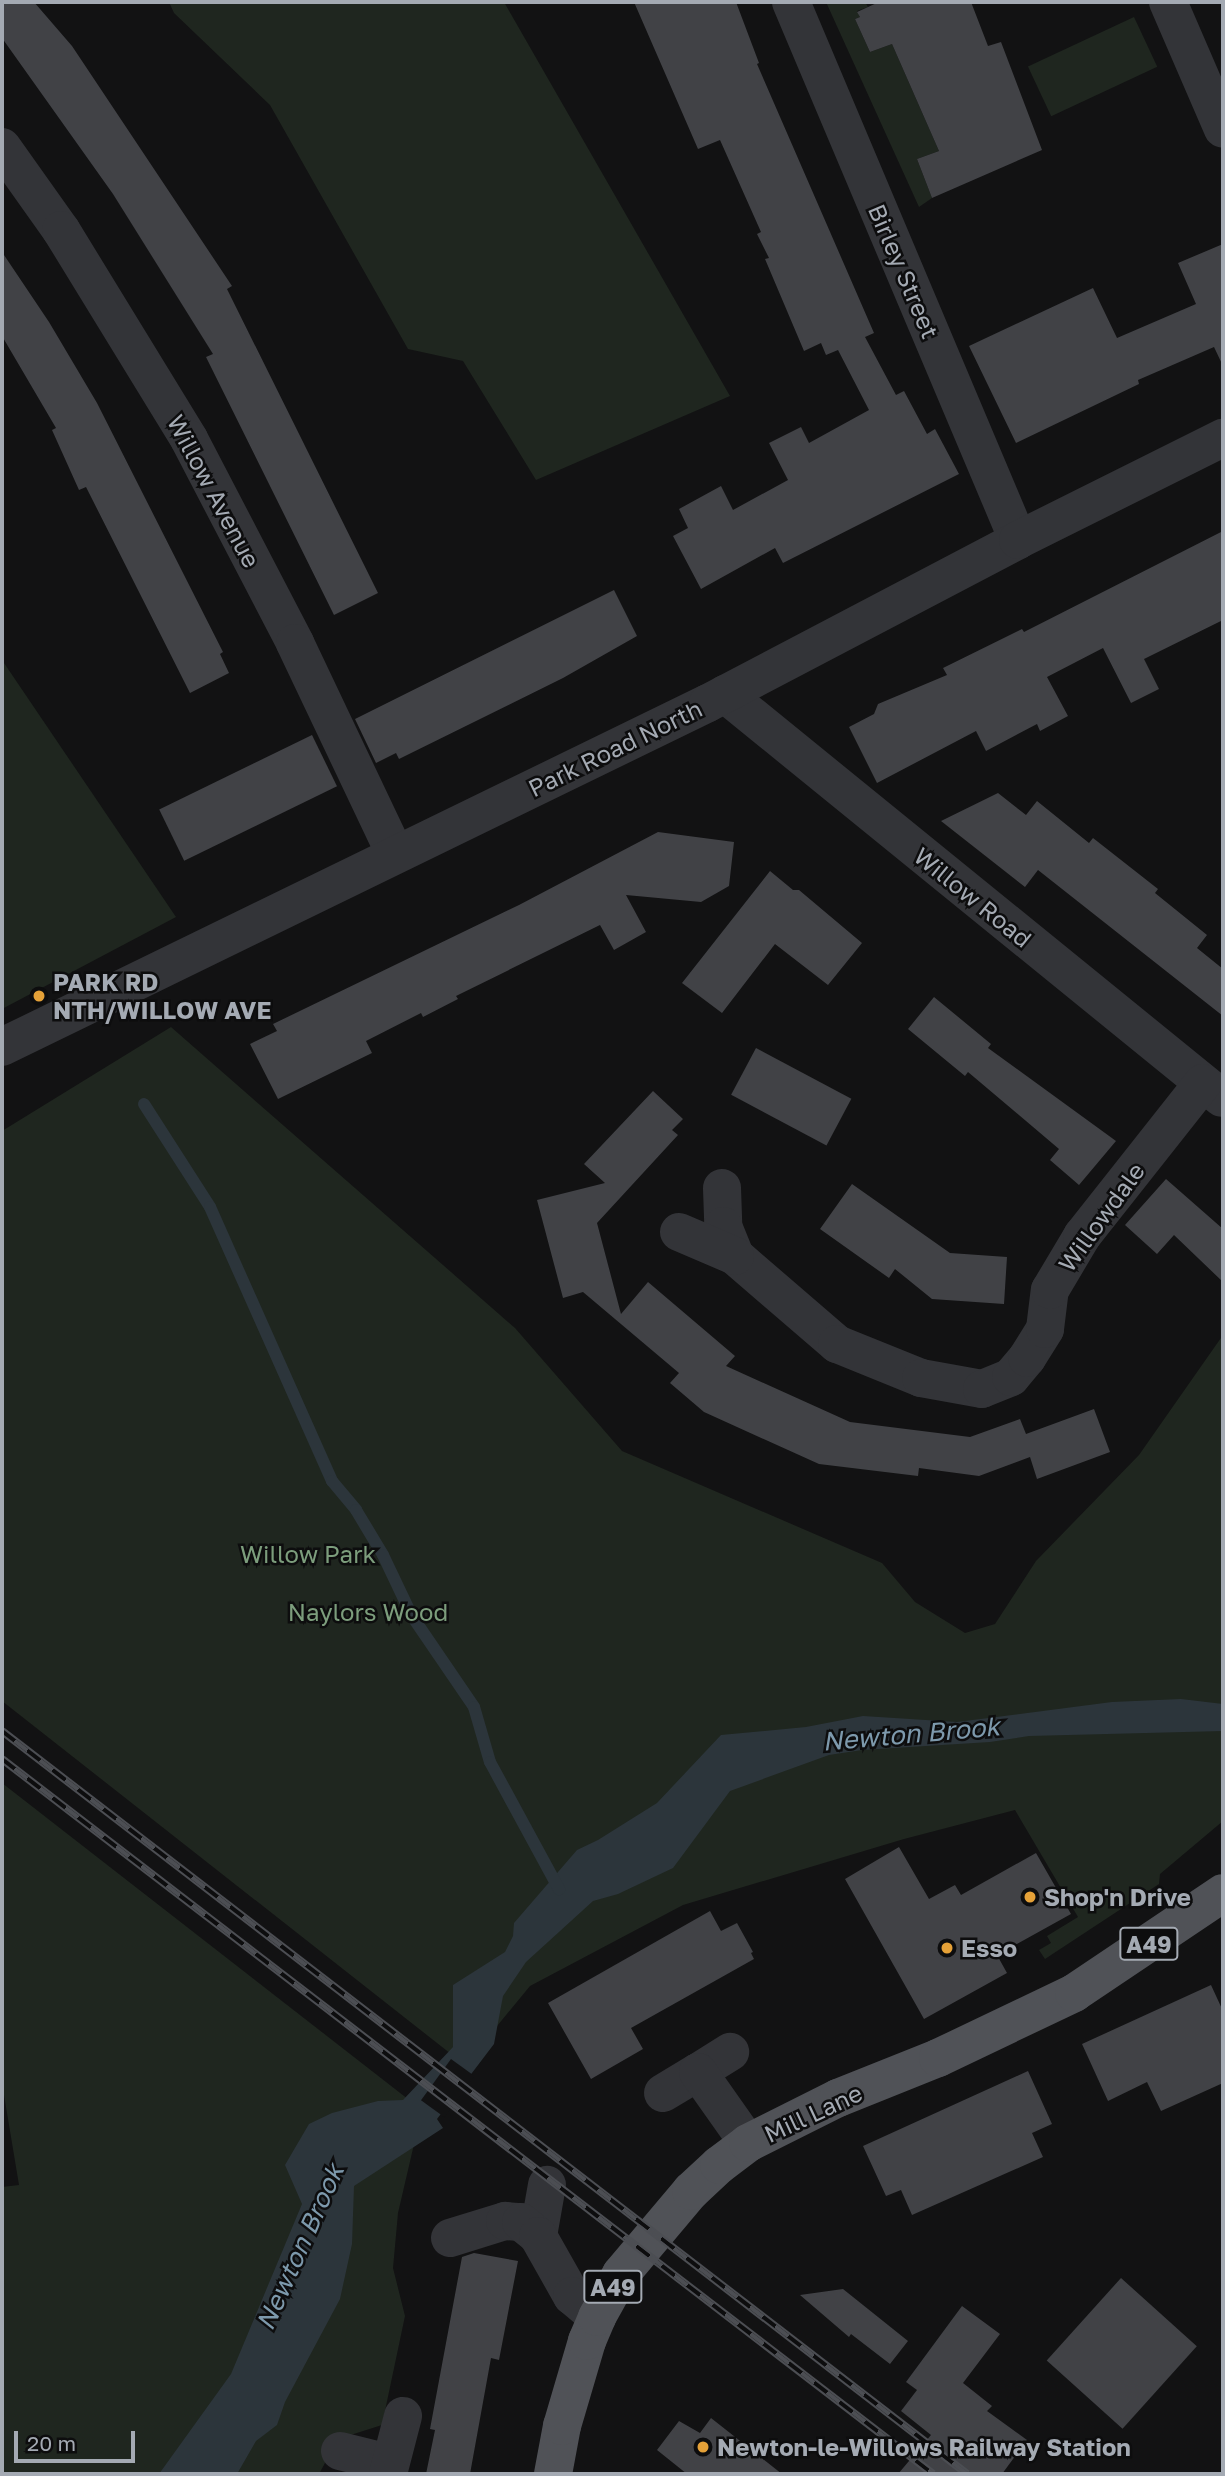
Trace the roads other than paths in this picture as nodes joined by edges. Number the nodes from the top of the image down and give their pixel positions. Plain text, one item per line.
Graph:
1 (791, 2) edge
2 (1168, 2) edge
3 (1223, 130) edge
4 (2, 147) edge
5 (1223, 438) edge
6 (1018, 540) junction
7 (725, 694) junction
8 (395, 854) junction
9 (2, 1047) edge
10 (1213, 1091) edge
11 (723, 1188) dead end
12 (679, 1232) dead end
13 (735, 1256) junction
14 (1223, 1893) edge
15 (730, 2052) dead end
16 (698, 2072) junction
17 (663, 2093) dead end
18 (748, 2143) junction
19 (547, 2185) dead end
20 (534, 2232) junction
21 (450, 2238) dead end
22 (597, 2317) junction
23 (403, 2416) dead end
24 (340, 2451) dead end
25 (388, 2469) edge
26 (553, 2474) edge

1 - 6 street, Birley Street
2 - 3 street
4 - 8 street, Willow Avenue
5 - 6 street, Park Road North
6 - 7 street, Park Road North
7 - 8 street, Park Road North
7 - 10 street, Willow Road
8 - 9 street, Park Road North
10 - 13 street, Willowdale
11 - 13 street, Willowdale
12 - 13 street, Willowdale
14 - 18 main road, Mill Lane / A49
15 - 16 street
16 - 17 street
16 - 18 street
18 - 22 main road, Mill Lane / A49
19 - 20 street
20 - 21 street
20 - 22 street
22 - 26 main road, Mill Lane / A49
23 - 25 street
24 - 25 street

